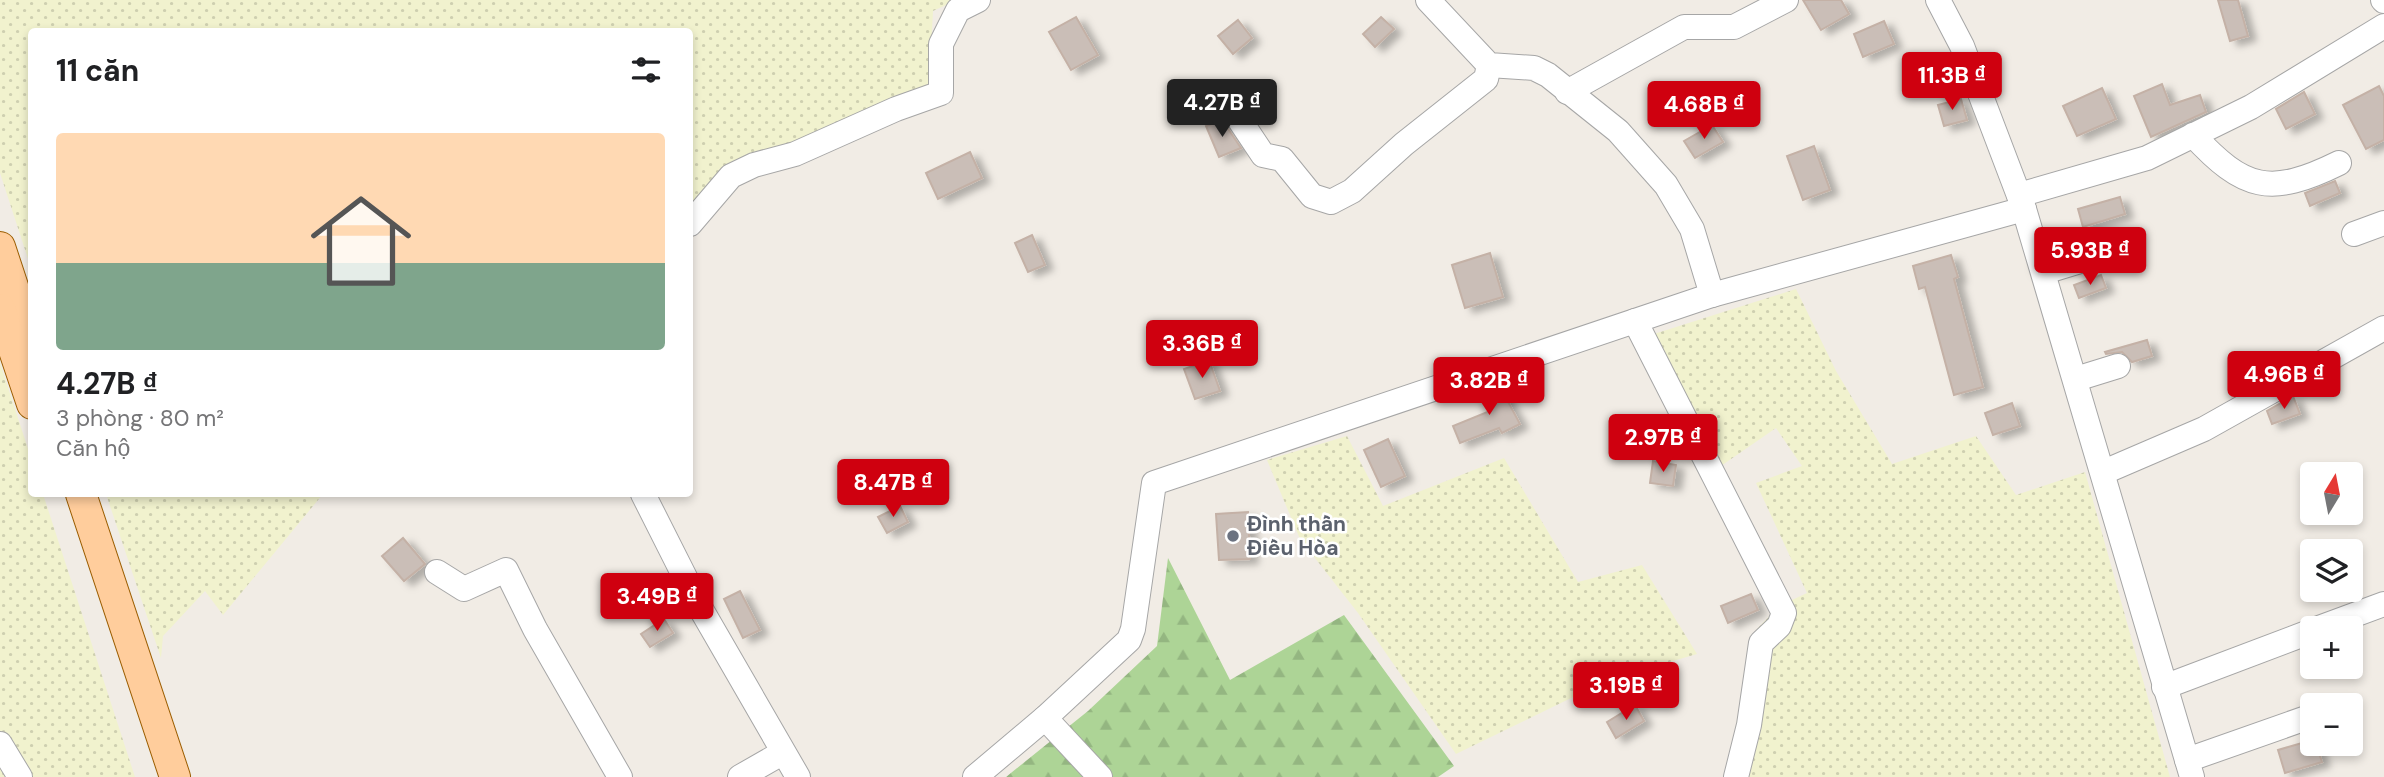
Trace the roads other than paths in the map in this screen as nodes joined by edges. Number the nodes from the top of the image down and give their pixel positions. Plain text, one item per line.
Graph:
1 (978, 0) edge
2 (1428, 0) edge
3 (1786, 0) edge
4 (1938, 0) edge
5 (2384, 26) edge
6 (1489, 65) junction
7 (1567, 92) junction
8 (1227, 101) dead end
9 (2193, 135) junction
10 (2339, 163) dead end
11 (2021, 202) junction
12 (693, 220) edge
13 (2384, 223) edge
14 (2354, 234) dead end
15 (0, 247) edge
16 (2103, 254) dead end
17 (2044, 272) junction
18 (1712, 295) junction
19 (0, 309) edge
20 (1635, 321) junction
21 (2384, 328) edge
22 (28, 331) edge
23 (2118, 366) dead end
24 (2076, 379) junction
25 (28, 392) edge
26 (2104, 472) junction
27 (62, 497) edge
28 (82, 497) edge
29 (645, 497) edge
30 (437, 572) dead end
31 (2384, 604) edge
32 (2352, 616) edge
33 (2300, 636) edge
34 (2164, 687) junction
35 (1045, 718) junction
36 (2300, 721) edge
37 (0, 744) edge
38 (782, 753) junction
39 (2190, 769) edge
40 (20, 777) edge
41 (155, 777) edge
42 (175, 777) edge
43 (620, 777) edge
44 (740, 777) edge
45 (798, 777) edge
46 (975, 777) edge
47 (1100, 777) edge
48 (1736, 777) edge

1 - 12 street
2 - 6 street
3 - 7 street
4 - 11 street
5 - 9 street
6 - 7 street
6 - 8 street
7 - 18 street
9 - 10 street
9 - 11 street
11 - 17 street
11 - 18 street
13 - 14 street
15 - 22 main road
16 - 17 street
17 - 24 street
18 - 20 street
19 - 25 main road
20 - 35 street
20 - 48 street
21 - 26 street
23 - 24 street
24 - 26 street
26 - 34 street
27 - 41 main road
28 - 42 main road
29 - 38 street
30 - 43 street
31 - 32 street
33 - 34 street
34 - 39 street
35 - 46 street
35 - 47 street
36 - 39 street
37 - 40 street
38 - 44 street
38 - 45 street

